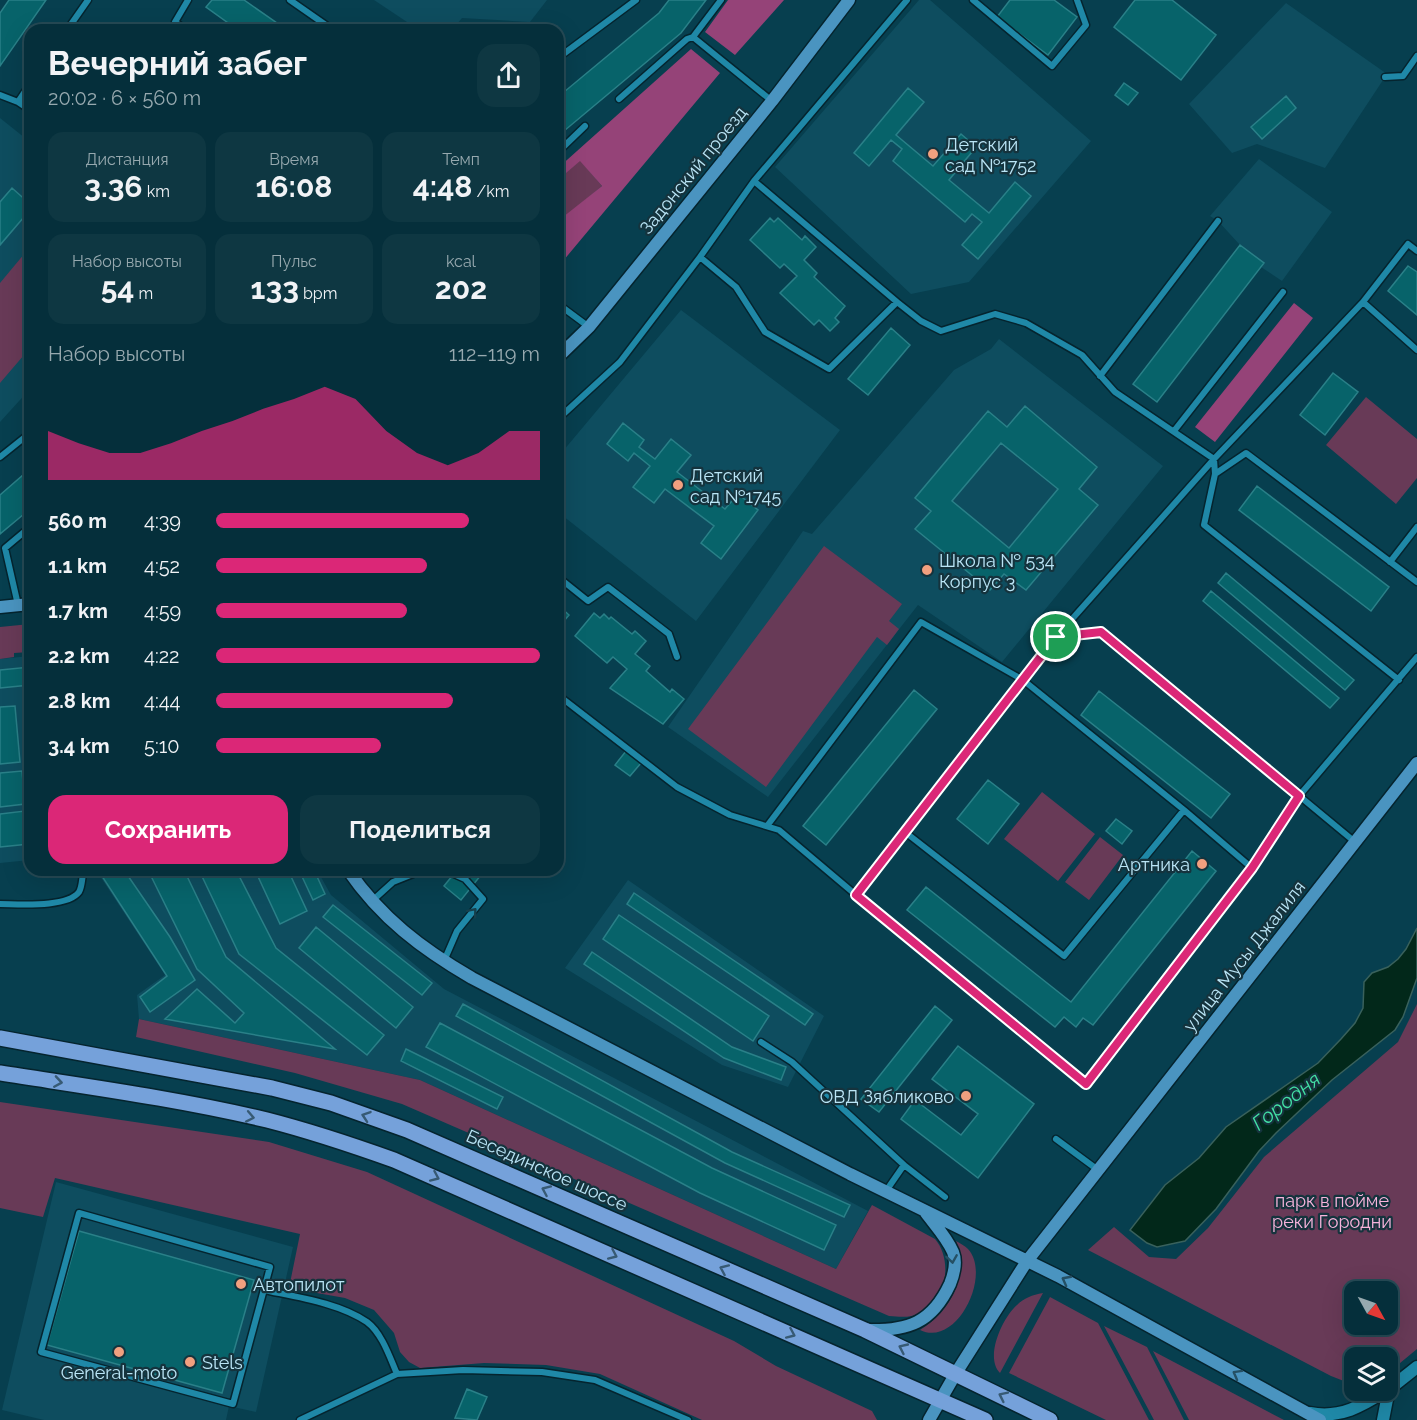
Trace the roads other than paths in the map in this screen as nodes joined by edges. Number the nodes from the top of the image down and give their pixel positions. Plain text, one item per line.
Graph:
1 (88, 0) edge
2 (188, 0) edge
3 (290, 0) edge
4 (636, 0) edge
5 (720, 0) edge
6 (849, 0) edge
7 (907, 0) edge
8 (973, 0) edge
9 (1077, 0) edge
10 (71, 24) edge
11 (177, 24) edge
12 (324, 24) edge
13 (693, 37) junction
14 (564, 53) edge
15 (1417, 56) edge
16 (1385, 77) dead end
17 (24, 93) edge
18 (0, 95) edge
19 (619, 99) dead end
20 (772, 101) junction
21 (18, 102) junction
22 (24, 106) edge
23 (585, 126) dead end
24 (564, 146) edge
25 (754, 181) junction
26 (1218, 221) dead end
27 (1417, 251) edge
28 (700, 257) junction
29 (1283, 291) dead end
30 (897, 302) junction
31 (1363, 302) junction
32 (564, 308) edge
33 (589, 327) junction
34 (1417, 350) edge
35 (564, 351) edge
36 (1100, 376) junction
37 (564, 413) edge
38 (1174, 432) junction
39 (24, 438) edge
40 (0, 457) edge
41 (1214, 459) junction
42 (1215, 474) junction
43 (1417, 527) edge
44 (24, 532) edge
45 (1390, 562) junction
46 (564, 582) edge
47 (1417, 582) edge
48 (24, 605) edge
49 (0, 608) edge
50 (1056, 637) junction
51 (677, 657) dead end
52 (1417, 657) edge
53 (1023, 680) junction
54 (1399, 680) junction
55 (564, 699) edge
56 (1417, 763) edge
57 (1299, 796) junction
58 (1184, 810) junction
59 (767, 826) junction
60 (905, 832) junction
61 (1355, 842) junction
62 (1252, 868) junction
63 (83, 876) edge
64 (352, 876) edge
65 (408, 876) edge
66 (458, 876) edge
67 (856, 895) junction
68 (372, 902) junction
69 (0, 904) edge
70 (443, 961) junction
71 (0, 1038) edge
72 (761, 1042) dead end
73 (0, 1073) edge
74 (1056, 1139) dead end
75 (904, 1165) junction
76 (1099, 1171) junction
77 (885, 1192) junction
78 (945, 1197) dead end
79 (923, 1210) junction
80 (1028, 1261) junction
81 (264, 1290) junction
82 (866, 1330) junction
83 (1417, 1367) edge
84 (956, 1372) junction
85 (398, 1374) junction
86 (1398, 1382) edge
87 (940, 1400) junction
88 (1367, 1401) edge
89 (1386, 1401) edge
90 (1307, 1413) junction
91 (300, 1420) edge
92 (688, 1420) edge
93 (929, 1420) edge
94 (985, 1420) edge
95 (1050, 1420) edge
96 (1320, 1420) edge
97 (1383, 1420) edge

1 - 10 lane
2 - 11 lane
3 - 12 lane
4 - 14 lane
5 - 13 lane
6 - 20 street, Задонский проезд
7 - 25 lane
8 - 9 lane
13 - 19 lane
13 - 20 lane
15 - 16 lane
17 - 21 lane
18 - 21 lane
20 - 33 street, Задонский проезд
21 - 22 lane
23 - 24 lane
25 - 28 lane
25 - 30 lane
26 - 36 lane
27 - 31 lane
28 - 30 lane
28 - 37 lane
29 - 38 lane
30 - 36 lane
31 - 34 lane
31 - 41 lane
32 - 33 lane
33 - 35 street, Задонский проезд
36 - 38 lane
38 - 41 lane
39 - 40 lane
41 - 42 lane
41 - 50 lane
42 - 45 lane
42 - 54 lane
43 - 45 lane
44 - 48 lane
45 - 47 lane
46 - 51 lane
48 - 49 street
50 - 53 lane
50 - 57 lane
52 - 54 lane
53 - 58 lane
53 - 59 lane
53 - 60 lane
54 - 57 lane
55 - 59 lane
56 - 61 street, улица Мусы Джалиля
57 - 61 lane
57 - 62 lane
58 - 60 lane
58 - 62 lane
59 - 67 lane
60 - 67 lane
61 - 76 street, улица Мусы Джалиля
62 - 67 lane
63 - 69 lane
64 - 68 street
65 -> 68 lane
70 -> 66 lane
68 - 70 street
70 - 77 street
82 -> 71 main road, Бесединское шоссе
72 - 75 lane
73 -> 87 main road
74 - 76 lane
75 - 77 lane
75 - 78 lane
76 - 80 street, улица Мусы Джалиля
77 - 79 street
79 - 80 street
79 -> 82 street
80 - 84 street, улица Мусы Джалиля
90 -> 80 street
81 - 81 lane
81 - 85 lane
84 -> 82 main road, Бесединское шоссе
83 - 86 street
84 - 87 street, улица Мусы Джалиля
95 -> 84 main road, Бесединское шоссе
85 - 91 lane
85 - 92 lane
87 - 93 street, улица Мусы Джалиля
87 - 94 main road
88 - 90 street
89 - 97 street
90 - 96 street

